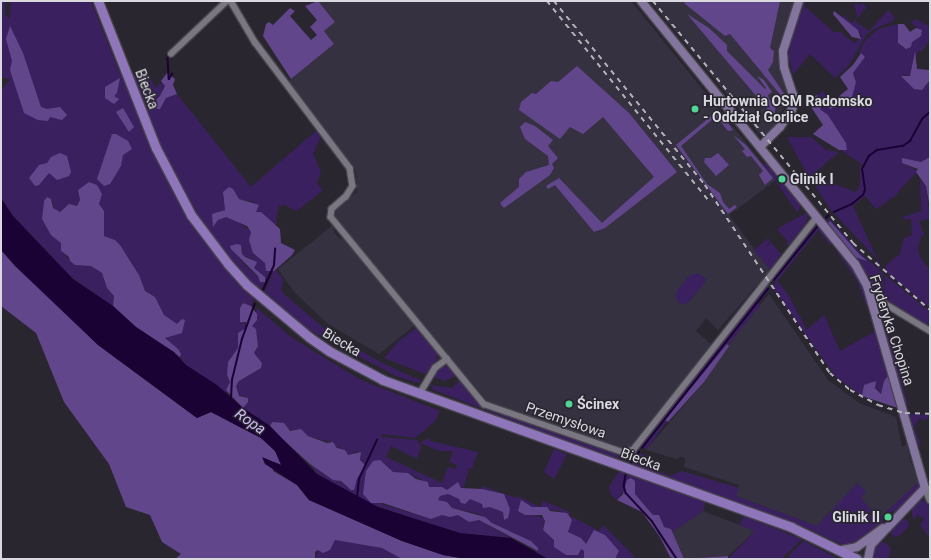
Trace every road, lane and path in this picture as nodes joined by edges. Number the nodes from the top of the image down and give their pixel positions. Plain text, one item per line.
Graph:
1 (98, 1) edge
2 (227, 1) edge
3 (231, 1) edge
4 (641, 1) edge
5 (799, 1) edge
6 (171, 54) dead end
7 (760, 147) junction
8 (817, 217) junction
9 (871, 298) junction
10 (930, 332) edge
11 (447, 359) junction
12 (420, 393) junction
13 (925, 488) junction
14 (930, 500) edge
15 (741, 510) junction
16 (900, 516) junction
17 (871, 545) junction
18 (858, 547) junction
19 (842, 550) junction
20 (854, 559) edge
21 (868, 559) edge

1 - 12 main road, Biecka
2 - 6 street
3 - 11 street, Przemysłowa
4 - 7 street, Fryderyka Chopina
5 - 7 street
7 - 8 street, Fryderyka Chopina
8 - 9 street, Fryderyka Chopina
8 - 11 street, Przemysłowa
9 - 10 street
9 - 13 street, Fryderyka Chopina
11 - 12 street
12 - 15 main road, Biecka
13 - 14 street
13 - 16 street
15 - 19 main road, Biecka
15 - 20 main road, Biecka
16 - 17 street
16 - 18 street
17 - 20 street
17 - 21 street
18 - 19 street
18 - 20 street
19 - 20 main road, Biecka

